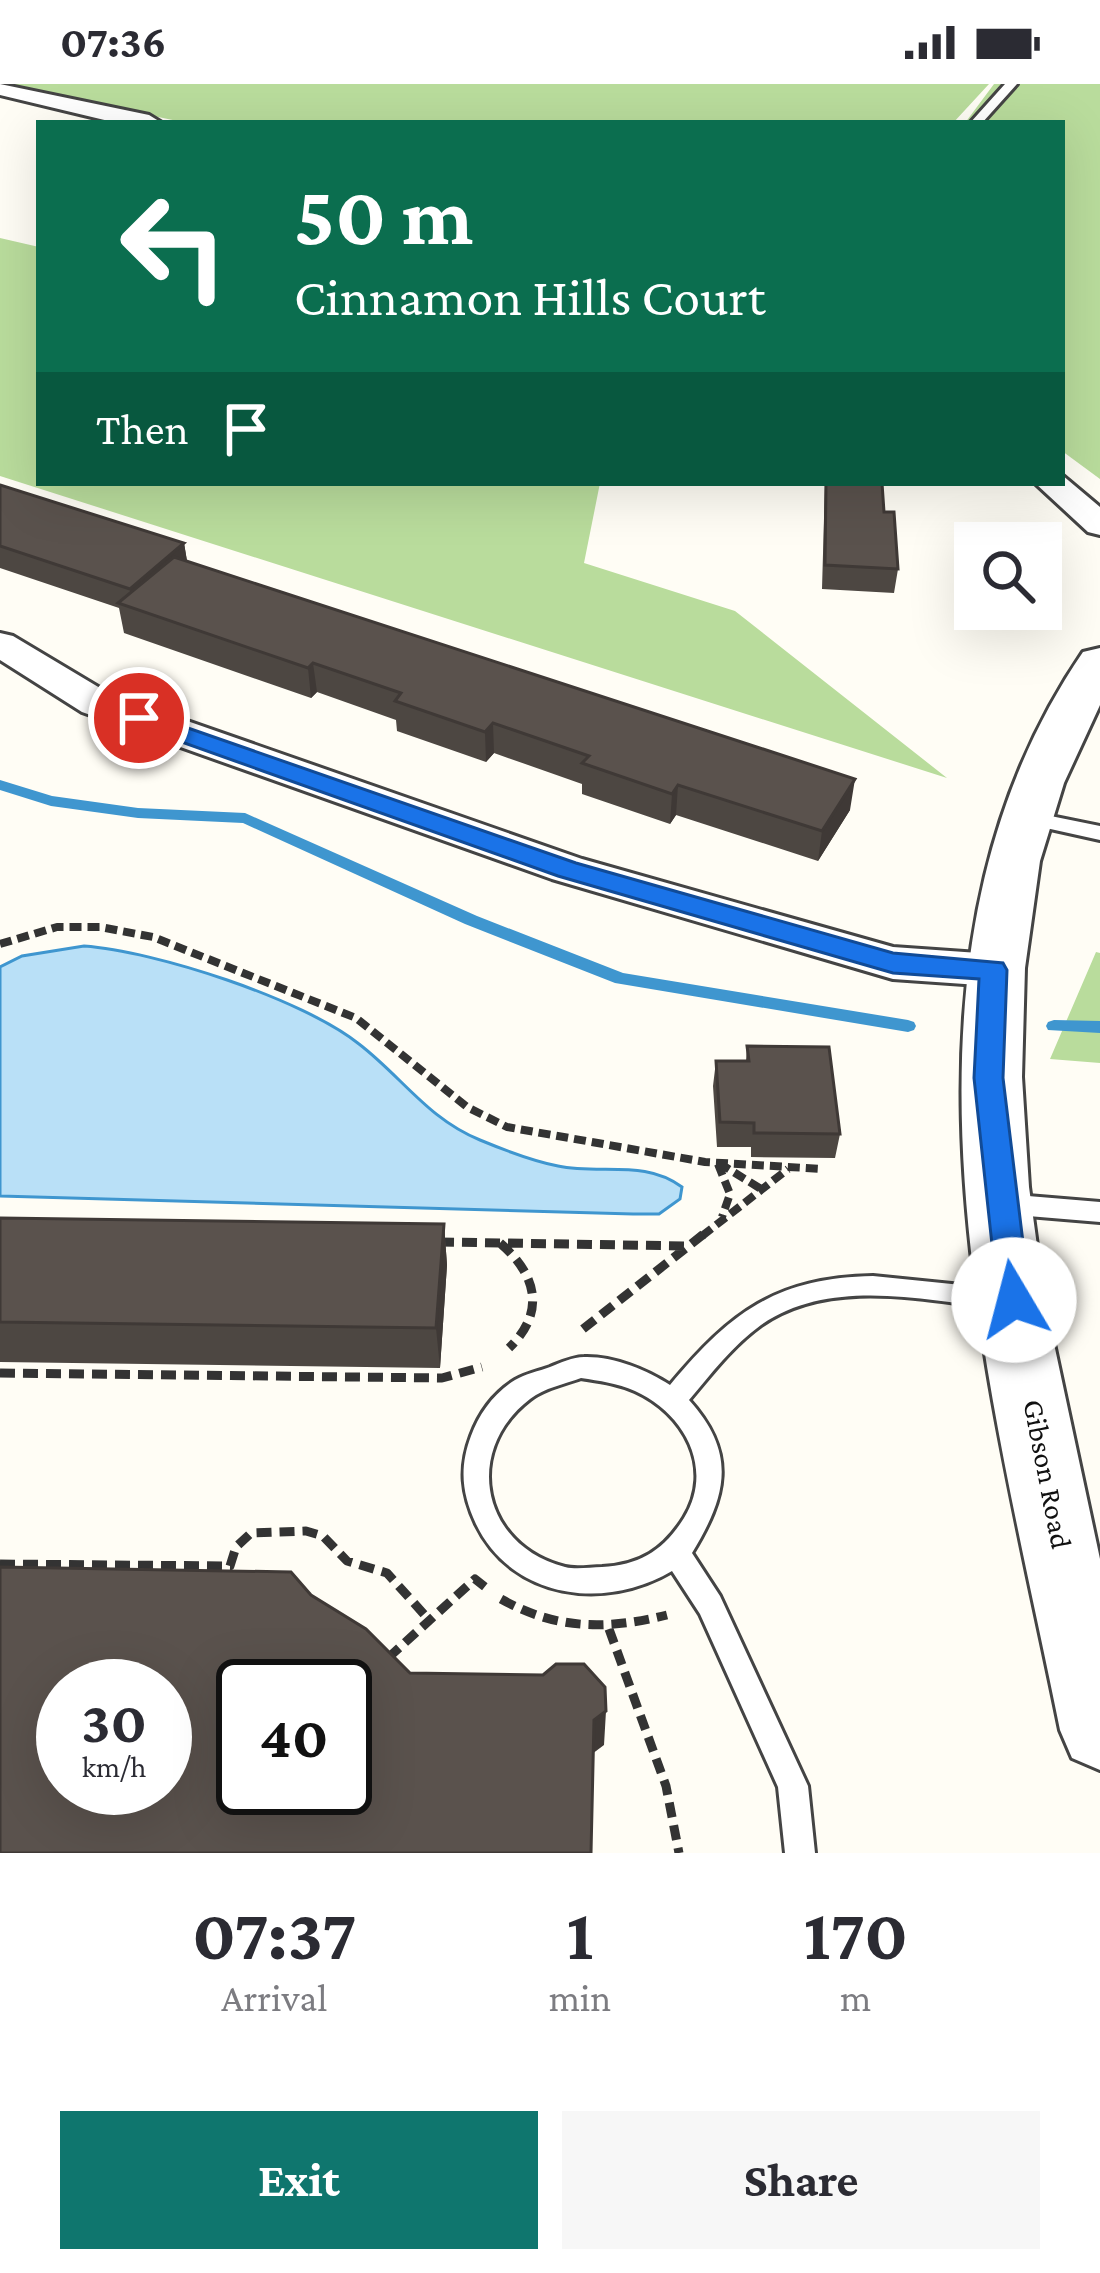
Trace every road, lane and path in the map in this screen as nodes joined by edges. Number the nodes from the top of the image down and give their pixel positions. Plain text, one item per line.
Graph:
1 (1011, 84) edge
2 (0, 88) edge
3 (136, 120) edge
4 (979, 120) edge
5 (1055, 486) edge
6 (1100, 525) edge
7 (0, 644) edge
8 (1100, 662) edge
9 (1026, 817) junction
10 (1100, 833) edge
11 (0, 944) edge
12 (993, 970) junction
13 (718, 1162) junction
14 (789, 1168) junction
15 (823, 1169) dead end
16 (761, 1189) junction
17 (1001, 1203) junction
18 (1100, 1212) edge
19 (721, 1221) junction
20 (428, 1241) edge
21 (499, 1243) junction
22 (689, 1246) junction
23 (1014, 1300) junction
24 (578, 1333) dead end
25 (0, 1373) edge
26 (675, 1399) junction
27 (676, 1553) junction
28 (0, 1564) edge
29 (475, 1580) dead end
30 (430, 1621) junction
31 (609, 1629) dead end
32 (382, 1664) edge
33 (1100, 1730) edge
34 (679, 1853) edge
35 (800, 1853) edge

1 - 4 lane
2 - 3 street
5 - 6 street
7 - 12 street
8 - 9 street, Gibson Road
9 - 10 lane
9 - 12 street, Gibson Road
11 - 13 path
12 - 17 street, Gibson Road
13 - 14 path
13 - 16 path
13 - 19 path
14 - 15 path
14 - 16 path
16 - 19 path
17 - 18 lane
17 - 23 street, Gibson Road
19 - 22 path
20 - 21 path
21 - 22 path
21 - 25 path
22 - 24 path
23 - 26 lane
23 - 33 street, Gibson Road
26 - 27 lane
26 - 27 lane
27 - 35 lane
28 - 30 path
29 - 30 path
30 - 32 path
31 - 34 path

